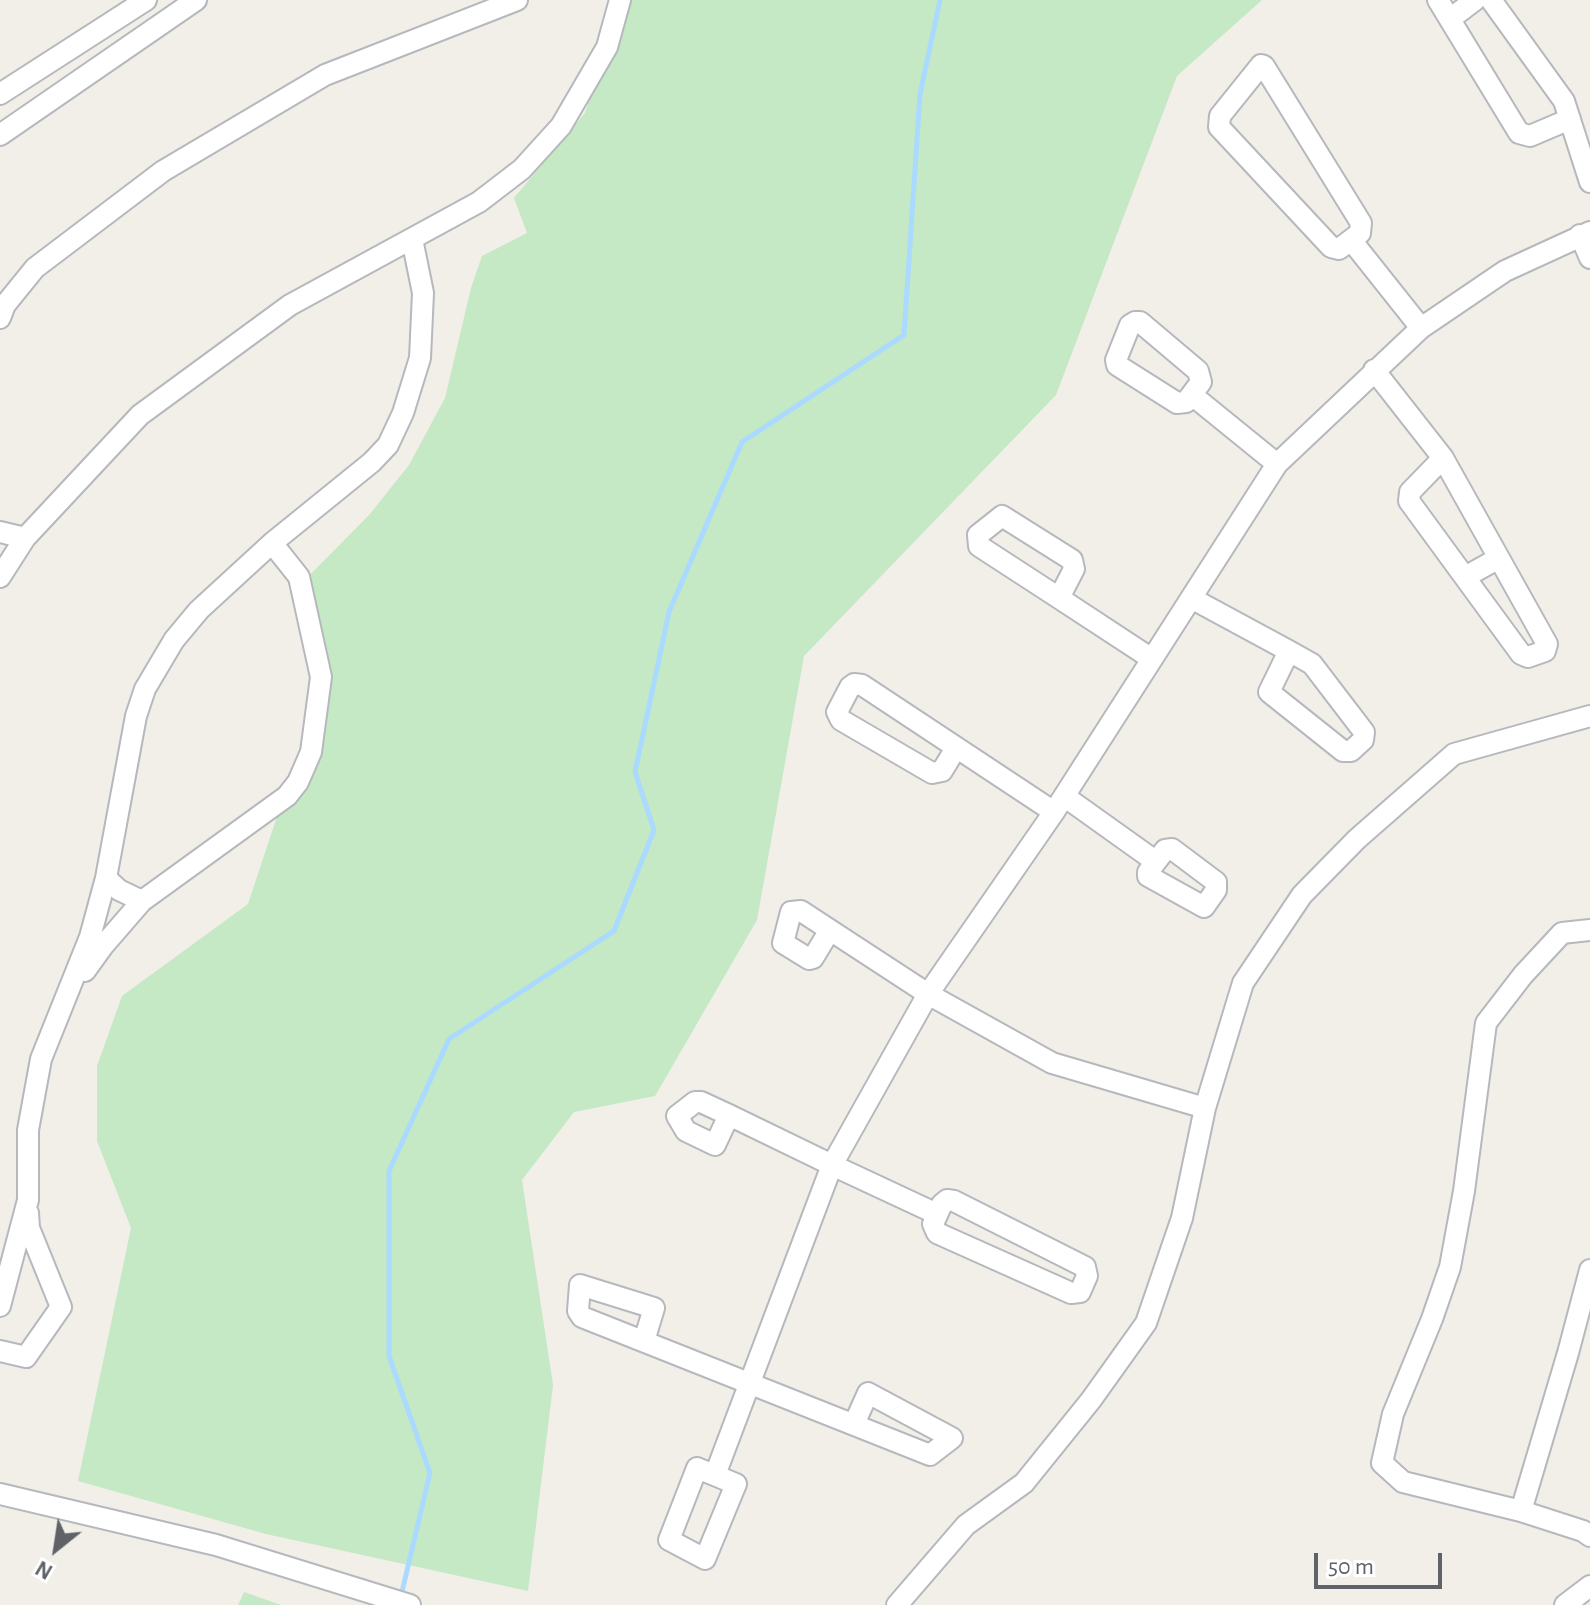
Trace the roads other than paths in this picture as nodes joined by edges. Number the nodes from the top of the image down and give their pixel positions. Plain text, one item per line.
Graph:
1 (146, 0) edge
2 (196, 0) edge
3 (517, 0) edge
4 (620, 0) edge
5 (1438, 0) edge
6 (1475, 0) edge
7 (1491, 0) edge
8 (170, 8) edge
9 (1450, 19) junction
10 (0, 94) edge
11 (1570, 119) junction
12 (0, 135) edge
13 (1590, 182) edge
14 (1585, 234) edge
15 (412, 239) junction
16 (1351, 240) junction
17 (1590, 258) edge
18 (0, 318) edge
19 (1421, 328) junction
20 (1374, 370) junction
21 (1192, 395) dead end
22 (1443, 458) junction
23 (1277, 464) junction
24 (0, 532) edge
25 (25, 538) junction
26 (272, 543) junction
27 (1499, 558) junction
28 (0, 577) edge
29 (1465, 577) junction
30 (1059, 598) junction
31 (1191, 598) junction
32 (1289, 651) junction
33 (1152, 659) junction
34 (1590, 716) edge
35 (956, 748) junction
36 (1059, 804) junction
37 (1155, 861) dead end
38 (106, 878) junction
39 (142, 901) junction
40 (830, 930) dead end
41 (1590, 930) edge
42 (68, 994) junction
43 (928, 994) junction
44 (1205, 1108) junction
45 (729, 1115) dead end
46 (832, 1165) junction
47 (28, 1200) junction
48 (937, 1214) junction
49 (1590, 1270) edge
50 (0, 1306) edge
51 (644, 1341) dead end
52 (0, 1351) edge
53 (750, 1384) junction
54 (854, 1424) dead end
55 (715, 1475) dead end
56 (0, 1494) edge
57 (1521, 1511) junction
58 (1590, 1536) edge
59 (1590, 1586) edge
60 (410, 1605) edge
61 (897, 1605) edge
62 (1565, 1605) edge

1 - 10 street
2 - 8 street
3 - 18 street
4 - 15 street
5 - 9 street
6 - 9 street
7 - 11 street
8 - 12 street
9 - 11 street
11 - 13 street
14 - 17 street
14 - 19 street
15 - 25 street
15 - 26 street
16 - 16 street
16 - 19 street
19 - 20 street
20 - 22 street
20 - 23 street
21 - 23 street
22 - 27 street
22 - 29 street
23 - 31 street
24 - 25 street
25 - 28 street
26 - 38 street
26 - 39 street
27 - 29 street
27 - 29 street
30 - 30 street
30 - 33 street
31 - 32 street
31 - 33 street
32 - 32 street
33 - 36 street
34 - 44 street
35 - 35 street
35 - 36 street
36 - 37 street
36 - 43 street
38 - 39 street
38 - 42 street
39 - 42 street
40 - 43 street
41 - 57 street
42 - 47 street
43 - 44 street
43 - 46 street
44 - 61 street
45 - 46 street
46 - 48 street
46 - 53 street
47 - 50 street
47 - 52 street
48 - 48 street
49 - 57 street
51 - 53 street
53 - 54 street
53 - 55 street
56 - 60 street
57 - 58 street
59 - 62 street

